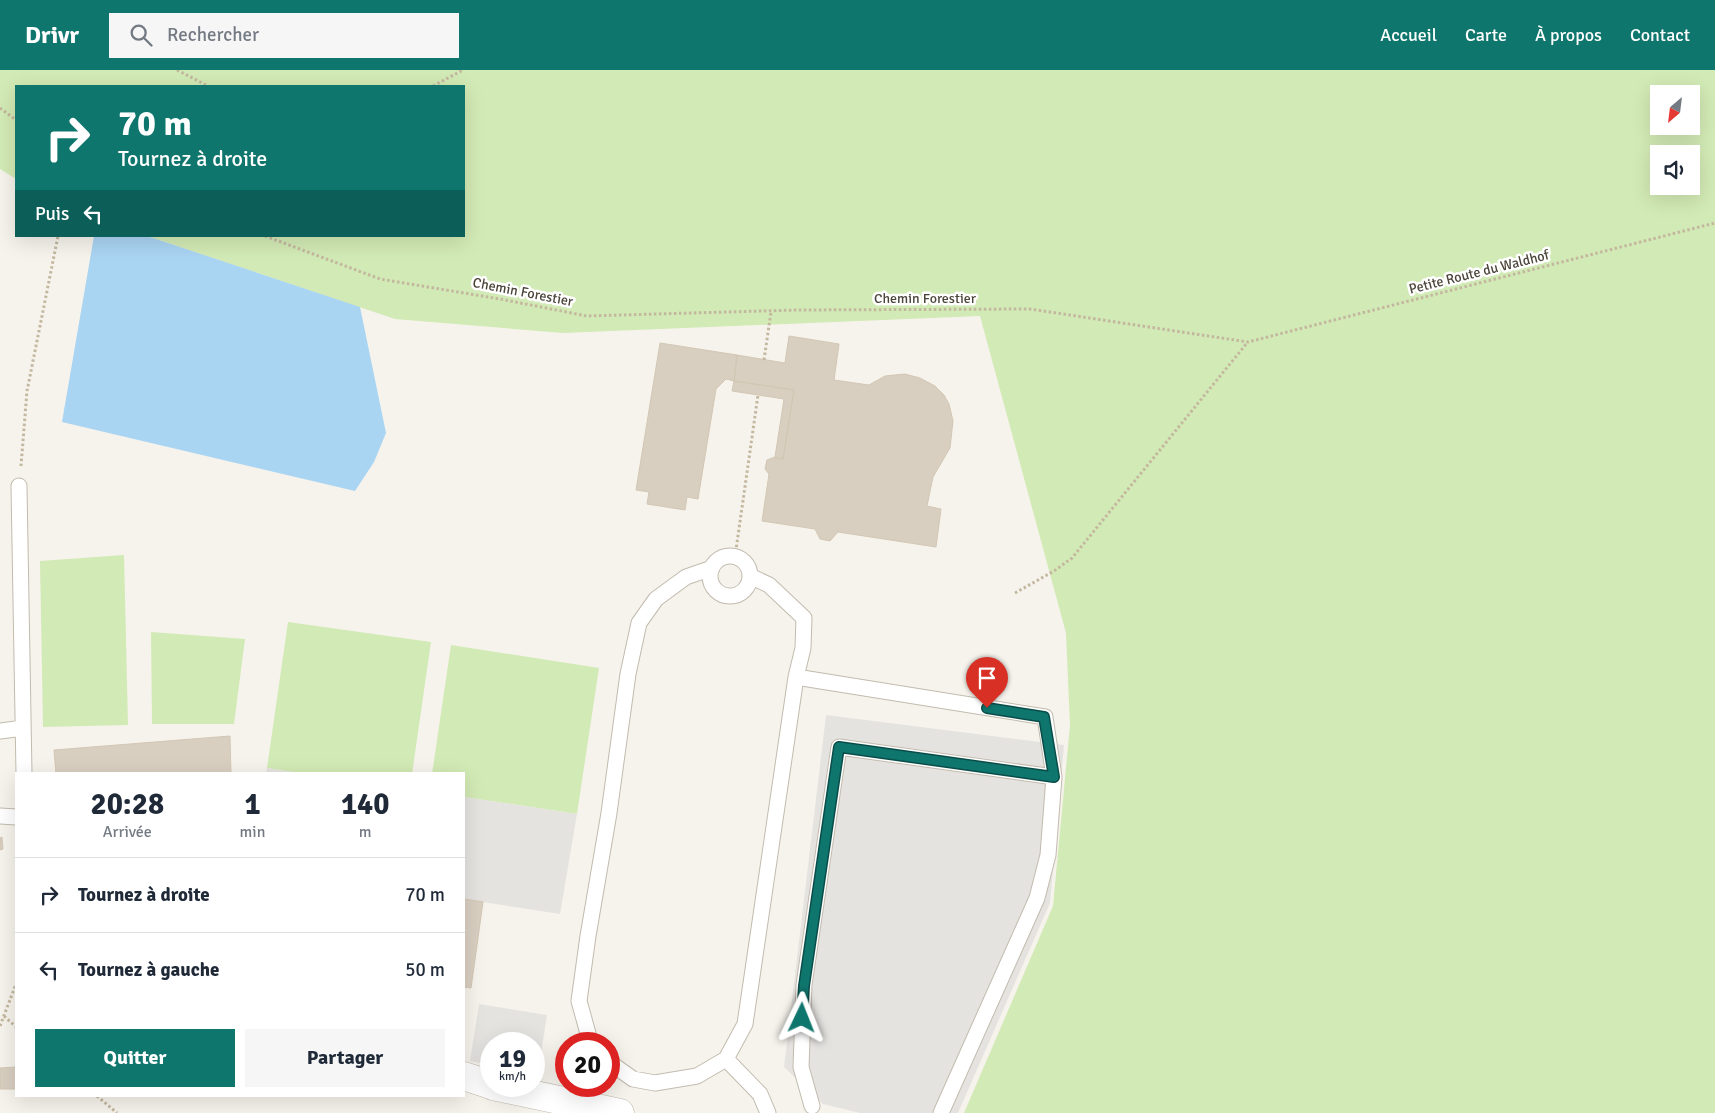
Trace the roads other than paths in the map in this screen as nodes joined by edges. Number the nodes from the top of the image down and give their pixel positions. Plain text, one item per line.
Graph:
1 (19, 486) road end
2 (712, 568) junction
3 (750, 576) junction
4 (796, 677) junction
5 (23, 728) junction
6 (0, 731) edge
7 (24, 772) edge
8 (1054, 777) junction
9 (0, 816) edge
10 (15, 817) edge
11 (588, 1032) edge
12 (726, 1059) junction
13 (620, 1070) edge
14 (465, 1076) edge
15 (480, 1082) edge
16 (544, 1097) edge
17 (812, 1106) dead end
18 (620, 1113) edge
19 (768, 1113) edge
20 (941, 1113) edge

1 - 5 lane
2 - 3 lane
2 - 3 lane
2 - 11 lane
3 - 4 lane
4 - 8 lane
4 - 12 lane
5 - 6 lane
5 - 7 lane
8 - 17 lane
8 - 20 lane
9 - 10 lane
12 - 13 lane
12 - 19 lane
14 - 15 street
16 - 18 street

